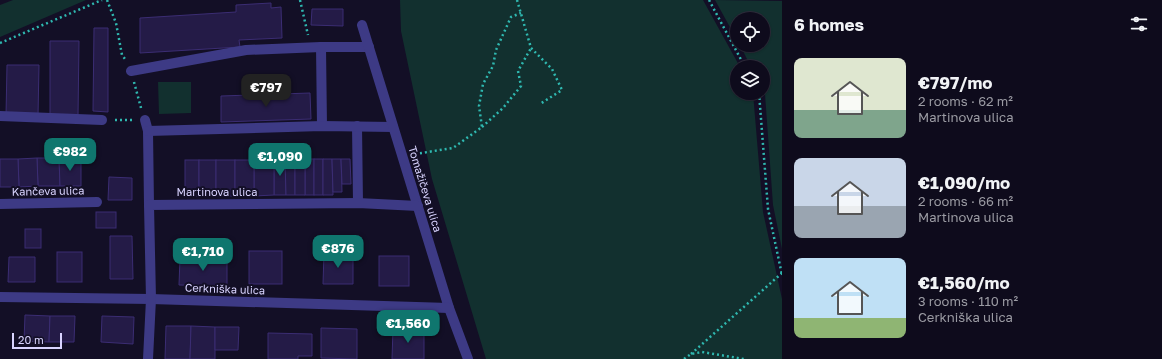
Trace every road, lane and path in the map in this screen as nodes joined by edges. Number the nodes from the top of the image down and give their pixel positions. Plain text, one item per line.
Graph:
1 (102, 0) edge
2 (300, 0) edge
3 (517, 0) edge
4 (709, 0) edge
5 (521, 12) junction
6 (362, 25) dead end
7 (0, 43) edge
8 (310, 47) junction
9 (321, 47) junction
10 (369, 47) junction
11 (531, 48) junction
12 (741, 60) edge
13 (132, 71) dead end
14 (760, 100) edge
15 (540, 104) dead end
16 (0, 116) edge
17 (102, 120) joint
18 (145, 120) joint
19 (322, 126) junction
20 (357, 126) junction
21 (394, 127) junction
22 (482, 127) junction
23 (148, 131) junction
24 (402, 157) junction
25 (97, 202) dead end
26 (358, 203) junction
27 (0, 204) edge
28 (149, 205) junction
29 (418, 206) junction
30 (782, 274) edge
31 (0, 297) edge
32 (151, 299) junction
33 (449, 308) junction
34 (690, 354) junction
35 (148, 359) edge
36 (468, 359) edge
37 (684, 359) edge
38 (744, 359) edge

1 - 7 path
2 - 8 path
3 - 5 path
4 - 12 path
5 - 11 path
5 - 22 path
6 - 10 street, Tomažičeva ulica
8 - 9 street
8 - 13 street
9 - 10 street
9 - 19 street
10 - 21 street, Tomažičeva ulica
11 - 15 path
11 - 22 path
14 - 30 path
16 - 17 street
17 - 18 path
18 - 23 street
19 - 20 street
19 - 23 street
20 - 21 street
20 - 26 street
21 - 24 street, Tomažičeva ulica
22 - 24 path
23 - 28 street
24 - 29 street, Tomažičeva ulica
25 - 27 street, Kančeva ulica
26 - 28 street, Martinova ulica
26 - 29 street, Martinova ulica
28 - 32 street
29 - 33 street, Tomažičeva ulica
30 - 34 path
31 - 32 street, Cerkniška ulica
32 - 33 street, Cerkniška ulica
32 - 35 street
33 - 36 street, Tomažičeva ulica
34 - 37 path
34 - 38 path

